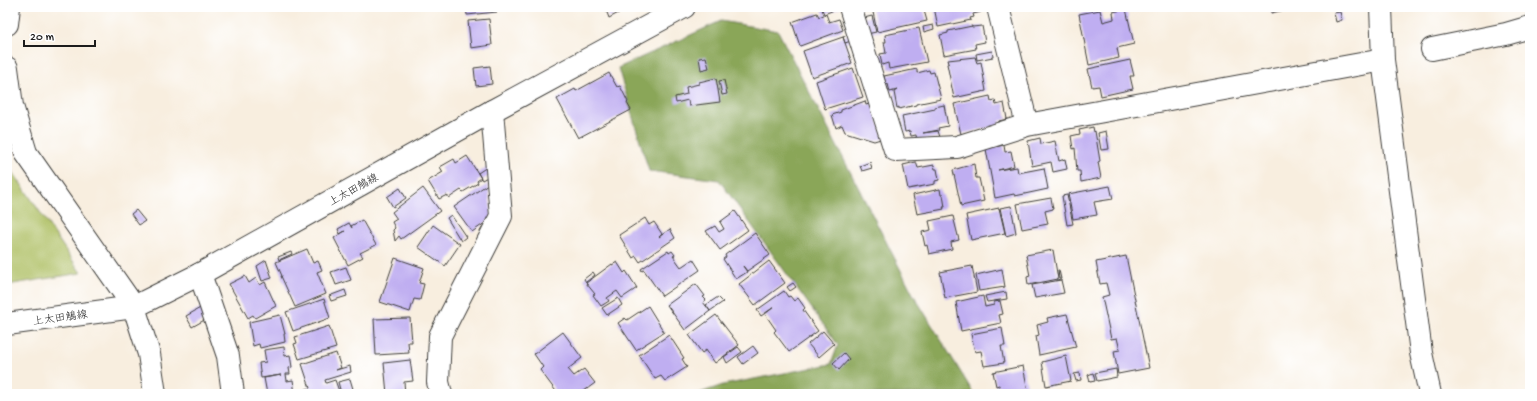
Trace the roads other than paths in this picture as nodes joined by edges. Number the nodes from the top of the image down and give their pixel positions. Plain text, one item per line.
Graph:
1 (9, 7) edge
2 (684, 7) edge
3 (850, 7) edge
4 (998, 7) edge
5 (1381, 7) edge
6 (7, 24) edge
7 (1530, 27) edge
8 (1432, 49) dead end
9 (1383, 60) junction
10 (7, 68) edge
11 (492, 111) junction
12 (1026, 125) junction
13 (200, 274) junction
14 (134, 307) junction
15 (7, 324) edge
16 (156, 394) edge
17 (233, 394) edge
18 (442, 394) edge
19 (1430, 394) edge

1 - 6 street
2 - 11 street, 上太田鵤線
3 - 12 street
4 - 12 street
5 - 9 street
7 - 8 street
9 - 12 street
9 - 19 street
10 - 14 street
11 - 13 street, 上太田鵤線
11 - 18 street
13 - 14 street, 上太田鵤線
13 - 17 street
14 - 15 street, 上太田鵤線
14 - 16 street

